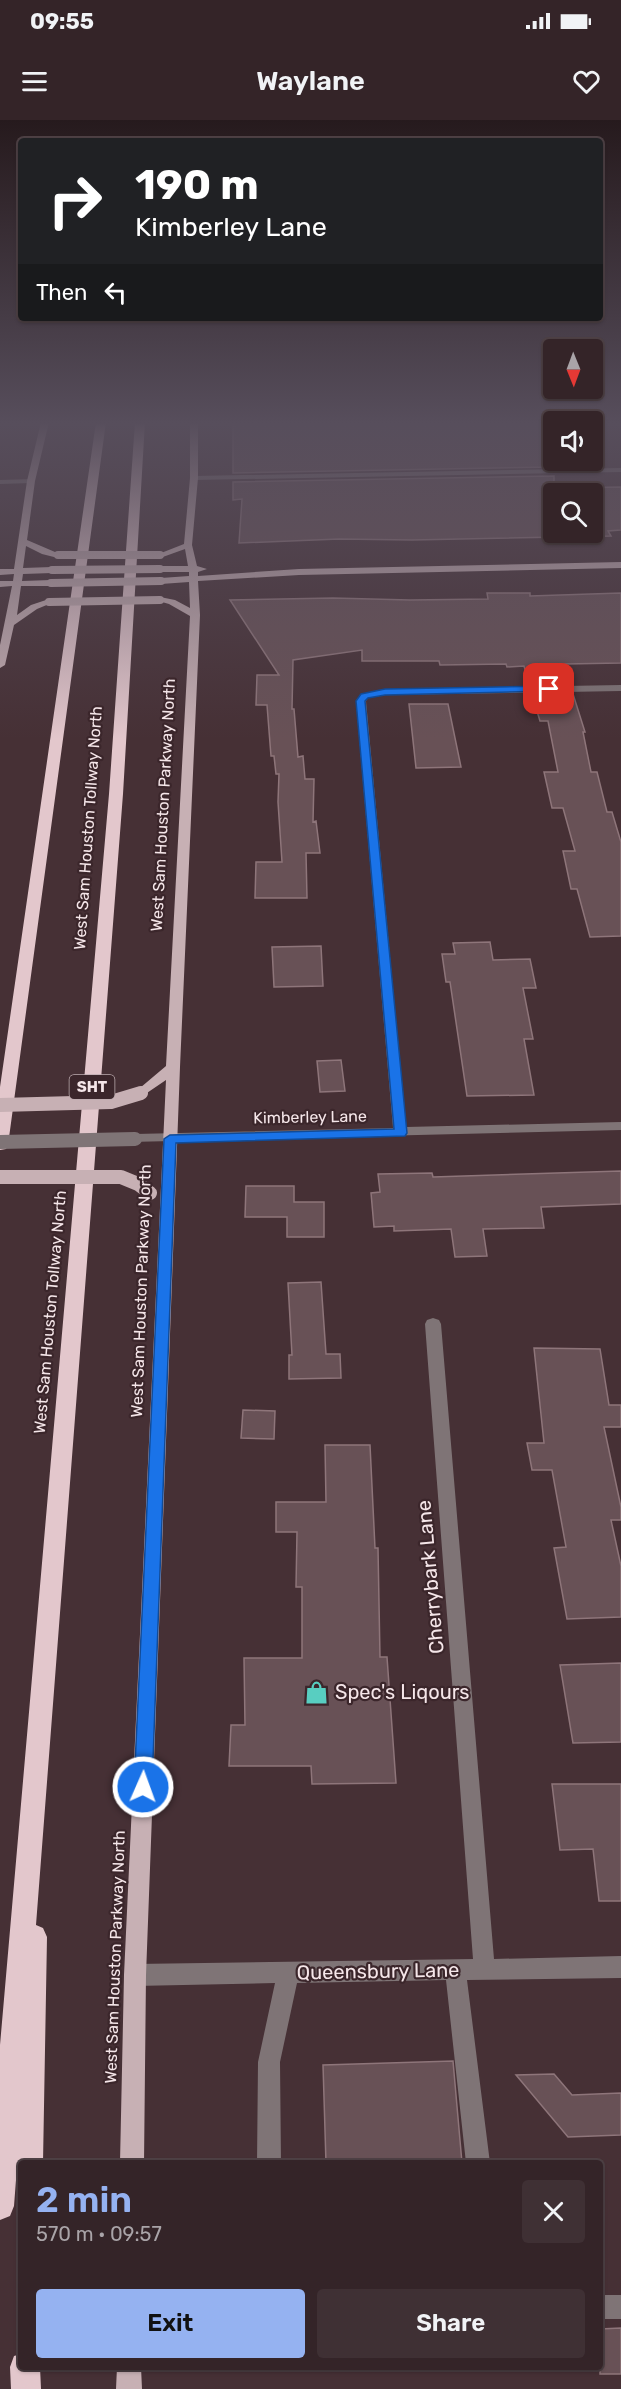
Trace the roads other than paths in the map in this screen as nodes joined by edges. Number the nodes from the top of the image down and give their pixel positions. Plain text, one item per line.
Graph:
1 (25, 528) edge
2 (86, 528) edge
3 (132, 528) edge
4 (190, 528) edge
5 (23, 541) junction
6 (188, 545) junction
7 (621, 565) edge
8 (19, 571) junction
9 (0, 572) edge
10 (193, 574) junction
11 (0, 584) edge
12 (17, 584) junction
13 (195, 615) junction
14 (10, 624) junction
15 (0, 665) edge
16 (620, 689) edge
17 (173, 1067) junction
18 (0, 1105) edge
19 (621, 1126) edge
20 (400, 1133) junction
21 (170, 1139) junction
22 (0, 1144) edge
23 (0, 1177) edge
24 (166, 1220) junction
25 (433, 1324) dead end
26 (38, 1752) junction
27 (621, 1967) edge
28 (455, 1969) junction
29 (484, 1969) junction
30 (288, 1973) junction
31 (135, 1975) junction
32 (29, 2160) edge
33 (132, 2160) edge
34 (269, 2160) edge
35 (478, 2160) edge
36 (0, 2206) edge
37 (603, 2307) edge
38 (621, 2307) edge
39 (26, 2370) edge
40 (129, 2370) edge
41 (26, 2389) edge
42 (129, 2389) edge

1 - 5 main road
2 - 22 highway, West Sam Houston Tollway North
3 - 26 highway, West Sam Houston Tollway North / SHT
4 - 6 main road, West Sam Houston Parkway North
5 - 6 main road, bridge
5 - 8 main road
6 - 10 main road, West Sam Houston Parkway North
7 - 10 main road
8 - 9 main road
8 - 10 main road, bridge
8 - 12 main road
10 - 12 main road, bridge
10 - 13 main road, West Sam Houston Parkway North
11 - 12 main road
12 - 14 main road
13 - 14 main road, bridge
13 - 17 main road, West Sam Houston Parkway North
14 - 15 main road
16 - 20 street
17 - 18 main road, bridge
17 - 21 main road, West Sam Houston Parkway North
19 - 20 street, Kimberley Lane
20 - 21 street, Kimberley Lane
21 - 22 street, Kimberley Lane, bridge
21 - 24 main road, West Sam Houston Parkway North
23 - 24 main road, bridge
24 - 31 main road, West Sam Houston Parkway North
25 - 29 street, Cherrybark Lane
26 - 32 highway
26 - 36 highway, West Sam Houston Tollway North / SHT
27 - 29 street, Queensbury Lane
28 - 29 street, Queensbury Lane
28 - 30 street, Queensbury Lane
28 - 35 street
30 - 31 street, Queensbury Lane
30 - 34 street
31 - 33 main road, West Sam Houston Parkway North
37 - 38 street
39 - 41 highway
40 - 42 main road

